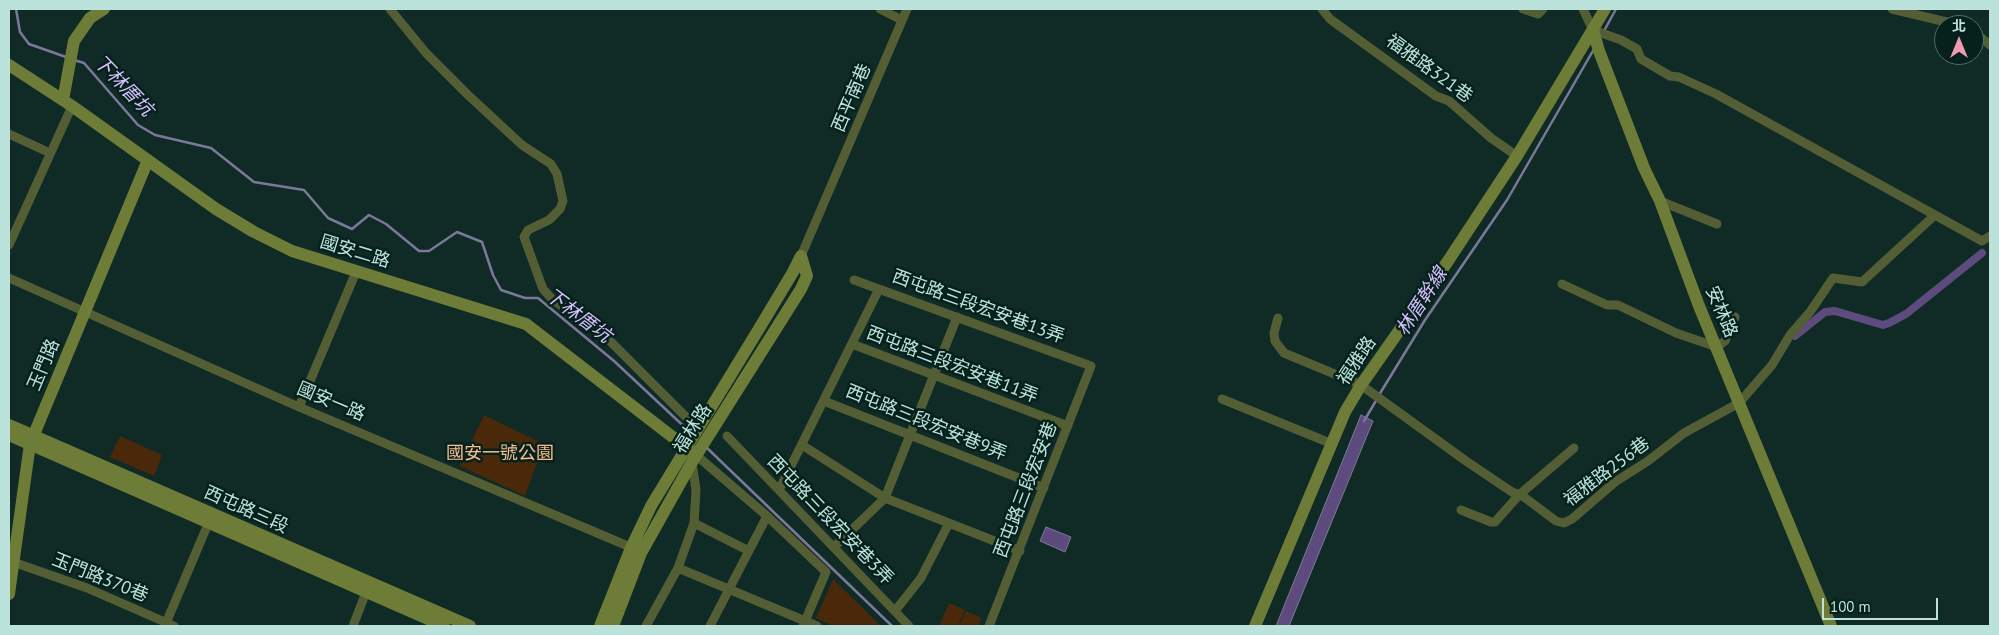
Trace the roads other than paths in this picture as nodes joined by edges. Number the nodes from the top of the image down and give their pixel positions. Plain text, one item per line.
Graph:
1 (104, 9) edge
2 (390, 9) edge
3 (880, 9) edge
4 (907, 9) edge
5 (1322, 9) edge
6 (1523, 9) edge
7 (1543, 9) edge
8 (1583, 9) edge
9 (1605, 9) edge
10 (1892, 9) edge
11 (1934, 19) edge
12 (902, 20) junction
13 (1598, 37) junction
14 (9, 65) edge
15 (67, 103) junction
16 (9, 134) edge
17 (50, 153) junction
18 (1517, 156) junction
19 (148, 160) junction
20 (826, 199) joint
21 (1660, 202) junction
22 (1935, 215) junction
23 (1717, 224) dead end
24 (1990, 236) edge
25 (9, 245) edge
26 (801, 256) joint
27 (356, 272) junction
28 (9, 278) edge
29 (854, 280) dead end
30 (1562, 284) dead end
31 (880, 289) junction
32 (85, 313) junction
33 (1735, 316) dead end
34 (957, 317) junction
35 (1278, 318) dead end
36 (852, 344) junction
37 (1717, 347) junction
38 (1091, 366) joint
39 (934, 375) junction
40 (1361, 384) junction
41 (1222, 399) dead end
42 (824, 401) junction
43 (1739, 403) junction
44 (299, 406) junction
45 (9, 425) edge
46 (1068, 426) junction
47 (9, 435) edge
48 (911, 435) junction
49 (727, 436) dead end
50 (32, 440) junction
51 (1330, 443) junction
52 (696, 444) junction
53 (802, 445) junction
54 (1574, 448) dead end
55 (1044, 488) junction
56 (779, 490) junction
57 (1519, 495) junction
58 (886, 498) junction
59 (1461, 510) dead end
60 (767, 516) junction
61 (211, 518) junction
62 (694, 523) junction
63 (950, 523) junction
64 (834, 547) junction
65 (636, 550) junction
66 (749, 551) junction
67 (1020, 551) junction
68 (13, 562) junction
69 (678, 568) junction
70 (368, 587) junction
71 (729, 588) junction
72 (9, 594) edge
73 (895, 611) junction
74 (804, 624) edge
75 (170, 625) edge
76 (353, 626) edge
77 (444, 626) edge
78 (470, 626) edge
79 (600, 626) edge
80 (613, 626) edge
81 (646, 626) edge
82 (710, 626) edge
83 (817, 626) edge
84 (909, 626) edge
85 (989, 626) edge
86 (1255, 626) edge
87 (1831, 626) edge

1 - 15 street
2 - 52 street
3 - 12 street
4 - 12 street, 西平南巷
5 - 18 street, 福雅路321巷
6 - 7 street
8 - 13 street, 安林路
9 - 13 street, 福雅路
10 - 11 street
12 - 20 street, 西平南巷
13 - 18 street, 福雅路
13 - 21 street, 安林路
13 - 22 street
14 - 15 street, 國安二路
15 - 17 street
15 - 19 street, 國安二路
16 - 17 street
17 - 25 street
18 - 40 street, 福雅路
19 - 27 street, 國安二路
19 - 32 street, 玉門路
20 - 26 street, 福林路
21 - 23 street
21 - 37 street, 安林路
22 - 24 street
22 - 43 street, 福雅路256巷
26 - 52 street, 福林路
27 - 44 street
27 - 52 street, 國安二路
28 - 32 street, 國安一路
29 - 31 street, 西屯路三段宏安巷13弄
30 - 37 street
31 - 34 street, 西屯路三段宏安巷13弄
31 - 36 street
32 - 44 street, 國安一路
32 - 50 street, 玉門路
33 - 37 street
34 - 38 street, 西屯路三段宏安巷13弄
34 - 39 street
35 - 40 street, 福雅路256巷
36 - 39 street, 西屯路三段宏安巷11弄
36 - 42 street
37 - 43 street, 安林路
38 - 46 street, 西屯路三段宏安巷
39 - 46 street, 西屯路三段宏安巷11弄
39 - 48 street
40 - 51 street, 福雅路
40 - 57 street, 福雅路256巷
41 - 51 street
42 - 48 street, 西屯路三段宏安巷9弄
42 - 53 street
43 - 57 street, 福雅路256巷
43 - 87 street, 安林路
44 - 65 street, 國安一路
45 - 50 street, 西屯路三段
46 - 55 street, 西屯路三段宏安巷
47 - 50 street, 西屯路三段
48 - 55 street, 西屯路三段宏安巷9弄
48 - 58 street
49 - 56 street, 西屯路三段宏安巷3弄
50 - 61 street, 西屯路三段
50 - 68 street, 玉門路
51 - 86 street, 福雅路
52 - 60 street
52 - 62 street
52 - 65 street, 福林路
53 - 56 street
53 - 58 street
54 - 57 street
55 - 67 street, 西屯路三段宏安巷
56 - 64 street, 西屯路三段宏安巷3弄
57 - 59 street
58 - 63 street
58 - 64 street
60 - 66 street
60 - 74 street
61 - 70 street, 西屯路三段
61 - 75 street
62 - 66 street
62 - 69 street
63 - 67 street
63 - 73 street
64 - 73 street, 西屯路三段宏安巷3弄
65 - 79 street, 福林路
65 - 80 street, 福林路
66 - 71 street
67 - 85 street, 西屯路三段宏安巷
68 - 72 street, 玉門路
68 - 75 street, 玉門路370巷
69 - 71 street
69 - 81 street
70 - 76 street
70 - 77 street, 西屯路三段
70 - 78 street, 西屯路三段
71 - 74 street
71 - 82 street
73 - 84 street, 西屯路三段宏安巷3弄
74 - 83 street

